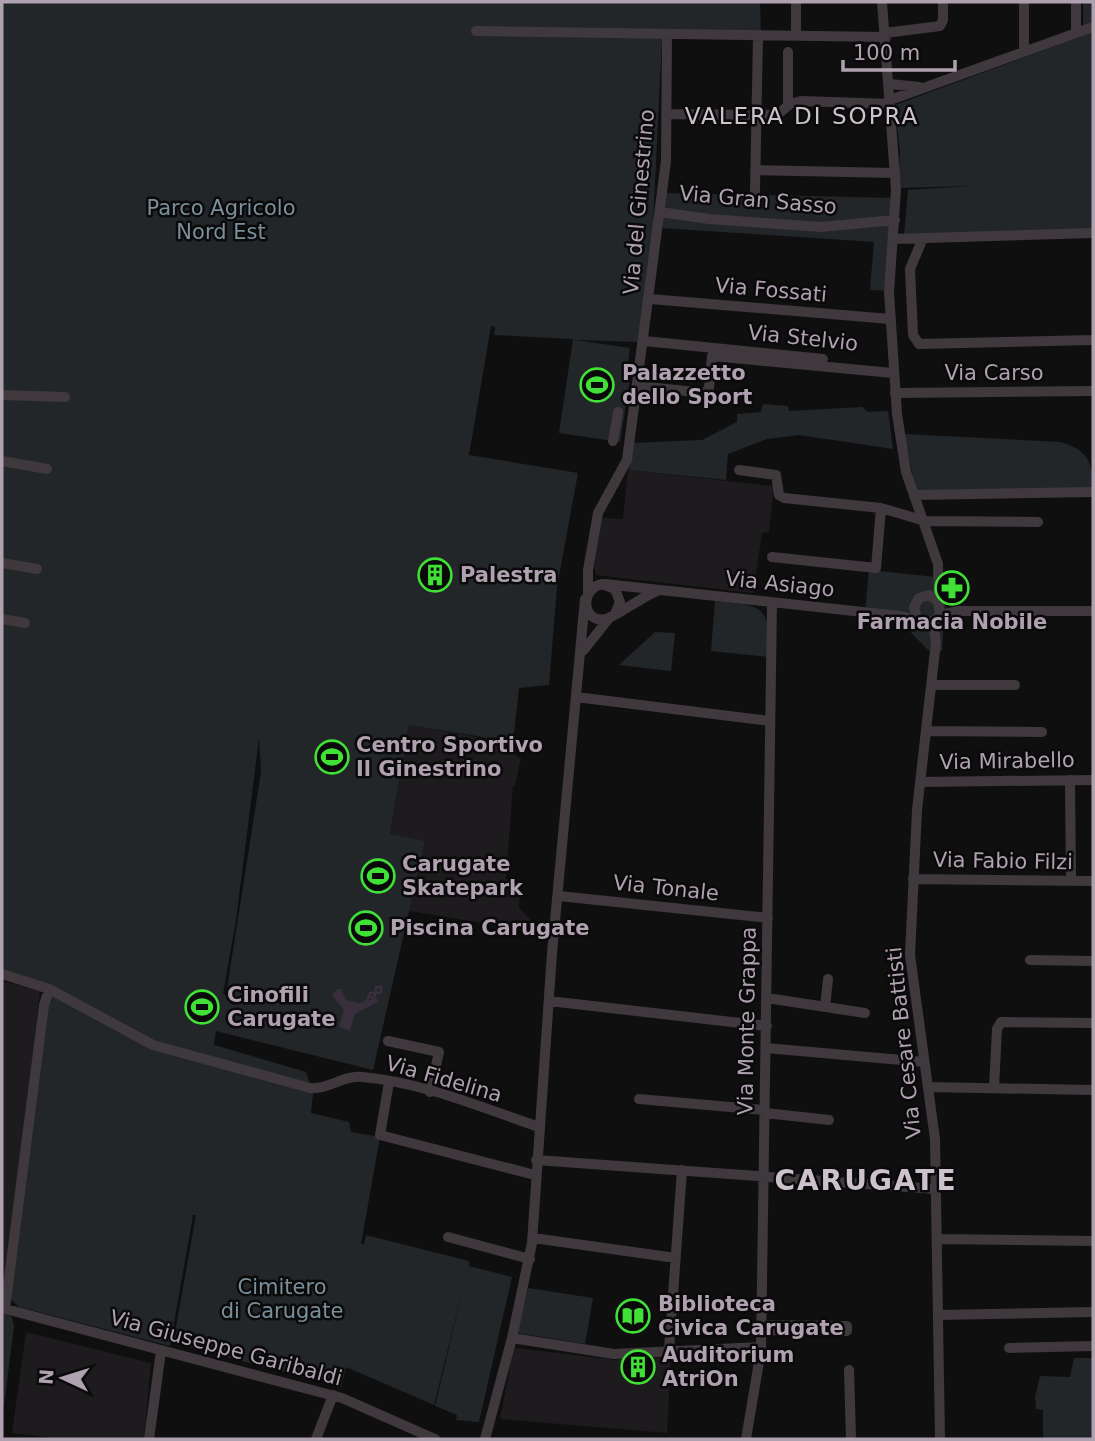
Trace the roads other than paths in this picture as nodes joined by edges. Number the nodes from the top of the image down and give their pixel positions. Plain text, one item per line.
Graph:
1 (796, 2) edge
2 (882, 2) edge
3 (943, 2) edge
4 (1024, 2) edge
5 (1076, 2) edge
6 (1093, 27) edge
7 (476, 31) dead end
8 (1076, 33) junction
9 (667, 35) junction
10 (886, 35) junction
11 (758, 36) junction
12 (796, 36) junction
13 (1024, 51) junction
14 (788, 52) dead end
15 (890, 84) junction
16 (919, 87) junction
17 (890, 102) junction
18 (788, 106) junction
19 (668, 114) junction
20 (757, 115) junction
21 (755, 170) junction
22 (895, 173) junction
23 (754, 191) dead end
24 (660, 212) junction
25 (895, 220) junction
26 (1093, 233) edge
27 (923, 238) junction
28 (893, 239) junction
29 (650, 299) junction
30 (890, 319) junction
31 (1093, 340) edge
32 (644, 341) junction
33 (710, 351) junction
34 (893, 370) junction
35 (638, 386) junction
36 (1093, 391) edge
37 (895, 393) junction
38 (2, 395) edge
39 (65, 397) dead end
40 (618, 412) dead end
41 (613, 441) dead end
42 (2, 461) edge
43 (47, 469) dead end
44 (739, 470) dead end
45 (1093, 492) edge
46 (914, 495) junction
47 (881, 508) junction
48 (925, 522) junction
49 (1038, 522) dead end
50 (933, 547) junction
51 (772, 557) dead end
52 (2, 563) edge
53 (37, 569) dead end
54 (605, 584) junction
55 (589, 589) junction
56 (657, 591) junction
57 (929, 596) junction
58 (772, 603) junction
59 (914, 607) junction
60 (938, 611) junction
61 (1093, 611) edge
62 (612, 615) junction
63 (899, 616) junction
64 (917, 618) junction
65 (2, 619) edge
66 (25, 623) dead end
67 (580, 657) junction
68 (933, 685) junction
69 (1015, 685) dead end
70 (576, 697) junction
71 (770, 721) junction
72 (928, 731) junction
73 (1042, 732) dead end
74 (1070, 780) junction
75 (1093, 780) edge
76 (920, 782) junction
77 (912, 879) junction
78 (1071, 880) junction
79 (1093, 881) edge
80 (559, 896) junction
81 (768, 918) junction
82 (1030, 960) dead end
83 (1093, 961) edge
84 (2, 974) edge
85 (828, 979) dead end
86 (49, 989) junction
87 (767, 998) junction
88 (549, 1001) junction
89 (825, 1007) junction
90 (865, 1013) dead end
91 (1093, 1023) edge
92 (766, 1027) junction
93 (388, 1041) dead end
94 (766, 1048) junction
95 (924, 1062) junction
96 (389, 1082) junction
97 (928, 1087) junction
98 (994, 1088) junction
99 (1093, 1090) edge
100 (430, 1092) junction
101 (639, 1099) dead end
102 (765, 1112) junction
103 (829, 1120) dead end
104 (539, 1127) junction
105 (536, 1160) junction
106 (682, 1170) junction
107 (535, 1175) junction
108 (764, 1177) junction
109 (935, 1189) junction
110 (448, 1237) dead end
111 (533, 1238) junction
112 (937, 1239) junction
113 (1093, 1241) edge
114 (676, 1258) junction
115 (530, 1259) junction
116 (4, 1308) edge
117 (1093, 1312) edge
118 (937, 1315) junction
119 (761, 1327) junction
120 (512, 1338) junction
121 (1093, 1346) edge
122 (761, 1348) junction
123 (1009, 1348) dead end
124 (669, 1350) junction
125 (161, 1351) junction
126 (849, 1370) dead end
127 (333, 1395) junction
128 (149, 1439) edge
129 (316, 1439) edge
130 (435, 1439) edge
131 (485, 1439) edge
132 (746, 1439) edge
133 (851, 1439) edge
134 (940, 1439) edge

1 - 12 street
2 - 10 street, Via Cesare Battisti
3 - 10 street
4 - 13 street
5 - 8 street
6 - 8 street
7 - 9 street
8 - 13 street
9 - 11 street
9 - 19 street, Via del Ginestrino
10 - 12 street
10 - 15 street, Via Cesare Battisti
11 - 12 street
11 - 20 street
13 - 16 street
14 - 18 street
15 - 16 street
15 - 17 street, Via Cesare Battisti
16 - 17 street
17 - 18 street
17 - 22 street, Via Cesare Battisti
18 - 20 street
19 - 20 street
19 - 24 street, Via del Ginestrino
20 - 21 street
21 - 22 street
21 - 23 street
22 - 25 street, Via Cesare Battisti
24 - 25 street, Via Gran Sasso
24 - 29 street, Via del Ginestrino
25 - 28 street, Via Cesare Battisti
26 - 27 street
27 - 28 street
27 - 31 street
28 - 30 street, Via Cesare Battisti
29 - 30 street, Via Fossati
29 - 32 street, Via del Ginestrino
30 - 34 street, Via Cesare Battisti
32 - 33 street, Via Stelvio
32 - 35 street, Via del Ginestrino
33 - 34 street, Via Stelvio
33 - 35 street
34 - 37 street, Via Cesare Battisti
35 - 55 street, Via del Ginestrino
36 - 37 street, Via Carso
37 - 46 street, Via Cesare Battisti
38 - 39 street
40 - 41 street
42 - 43 street
44 - 47 street
45 - 46 street
46 - 48 street, Via Cesare Battisti
47 - 48 street
47 - 51 street
48 - 49 street
48 - 50 street, Via Cesare Battisti
50 - 57 street, Via Cesare Battisti
50 - 60 street, Via Cesare Battisti
52 - 53 street
54 - 55 street
54 - 56 street, Via Asiago
54 - 62 street
55 - 62 street
55 - 67 street, Via del Ginestrino
56 - 58 street, Via Asiago
56 - 62 street
57 - 59 street
57 - 60 street
58 - 63 street, Via Asiago
58 - 71 street, Via Monte Grappa
59 - 63 street
59 - 64 street
60 - 61 street
60 - 64 street
60 - 68 street, Via Cesare Battisti
62 - 67 street, Via del Ginestrino
63 - 64 street, Via Asiago
65 - 66 street
67 - 70 street, Via del Ginestrino
68 - 69 street
68 - 72 street, Via Cesare Battisti
70 - 71 street
70 - 80 street, Via del Ginestrino
71 - 81 street, Via Monte Grappa
72 - 73 street
72 - 76 street, Via Cesare Battisti
74 - 75 street, Via Mirabello
74 - 76 street, Via Mirabello
74 - 78 street
76 - 77 street, Via Cesare Battisti
77 - 78 street, Via Fabio Filzi
77 - 95 street, Via Cesare Battisti
78 - 79 street, Via Fabio Filzi
80 - 81 street, Via Tonale
80 - 88 street, Via del Ginestrino
81 - 87 street, Via Monte Grappa
82 - 83 street
84 - 86 street, Via Fidelina
85 - 89 street
86 - 96 street, Via Fidelina
86 - 116 street
87 - 89 street
87 - 92 street, Via Monte Grappa
88 - 92 street
88 - 104 street, Via del Ginestrino
89 - 90 street
91 - 98 street
92 - 94 street, Via Monte Grappa
93 - 100 street
94 - 95 street
94 - 102 street, Via Monte Grappa
95 - 97 street, Via Cesare Battisti
96 - 100 street, Via Fidelina
96 - 107 street
97 - 98 street
97 - 109 street, Via Cesare Battisti
98 - 99 street
100 - 104 street, Via Fidelina
101 - 102 street
102 - 103 street
102 - 108 street, Via Monte Grappa
104 - 105 street
105 - 106 street
105 - 107 street
106 - 108 street
106 - 114 street
107 - 111 street
108 - 109 street
108 - 119 street, Via Monte Grappa
109 - 112 street, Via Cesare Battisti
110 - 115 street
111 - 114 street
111 - 115 street
112 - 113 street
112 - 118 street, Via Cesare Battisti
114 - 124 street
115 - 120 street
116 - 125 street, Via Giuseppe Garibaldi
117 - 118 street
118 - 134 street, Via Cesare Battisti
119 - 119 street
119 - 122 street, Via Monte Grappa
120 - 124 street
120 - 131 street
121 - 123 street
122 - 124 street
122 - 132 street, Via Monte Grappa
125 - 127 street, Via Giuseppe Garibaldi
125 - 128 street
126 - 133 street
127 - 129 street
127 - 130 street, Via Giuseppe Garibaldi

